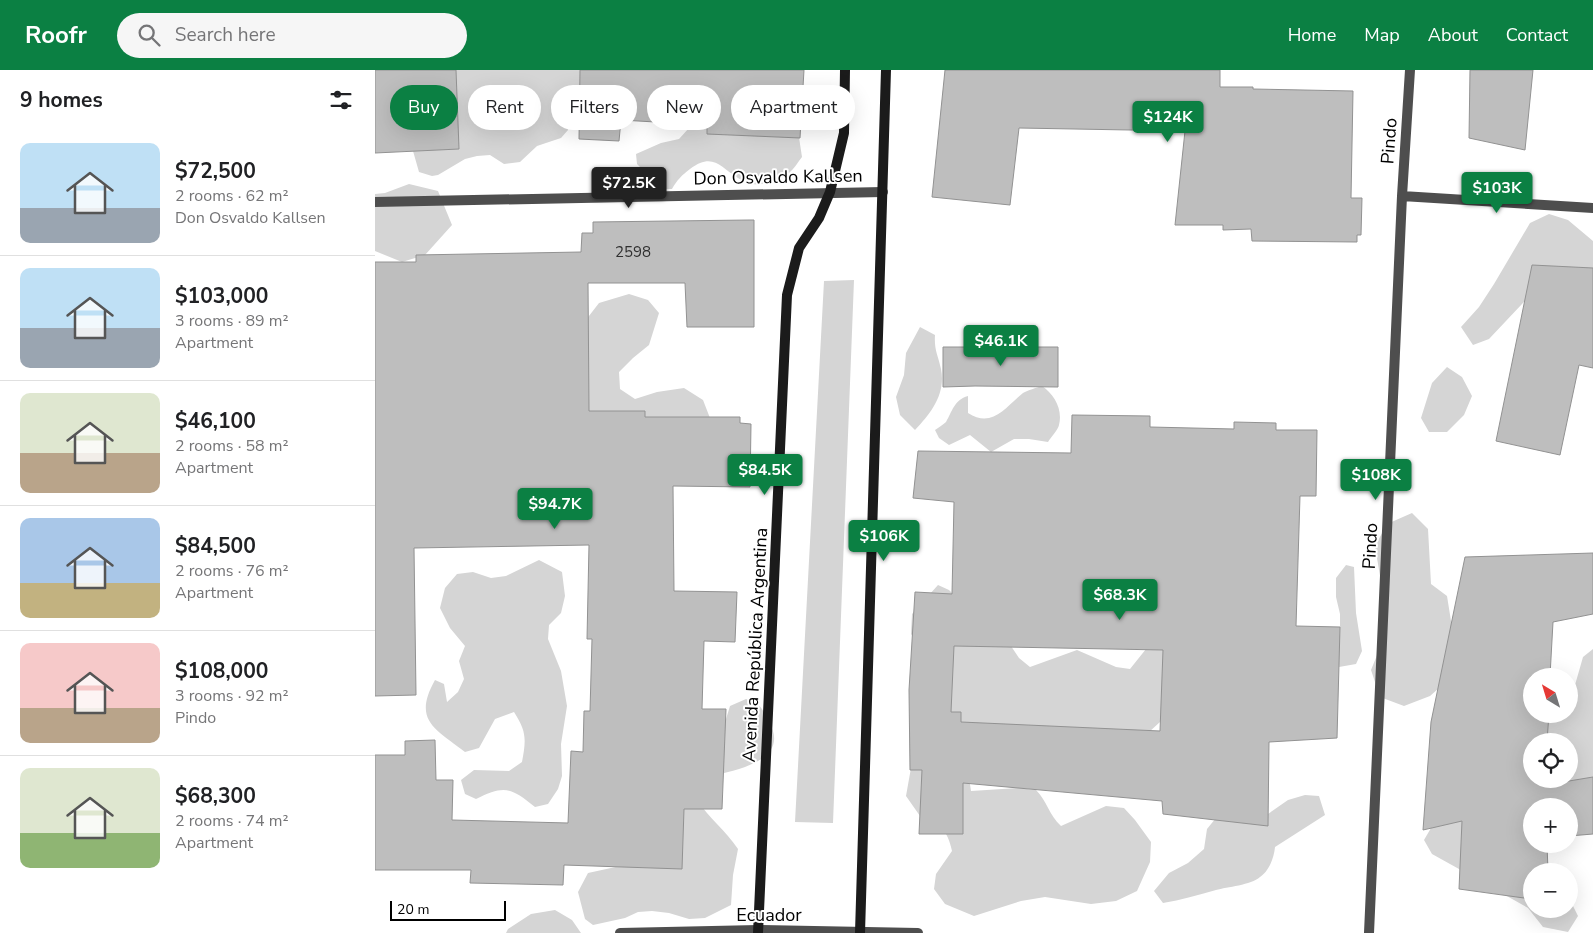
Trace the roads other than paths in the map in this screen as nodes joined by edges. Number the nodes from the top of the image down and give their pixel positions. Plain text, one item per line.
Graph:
1 (845, 70) edge
2 (885, 70) edge
3 (1410, 70) edge
4 (830, 192) junction
5 (883, 192) junction
6 (1402, 196) junction
7 (375, 202) edge
8 (1593, 208) edge
9 (758, 932) edge
10 (860, 932) edge
11 (620, 933) edge
12 (918, 933) edge
13 (1369, 933) edge

1 - 4 main road, Avenida República Argentina
2 - 5 main road
3 - 6 street, Pindo
4 - 5 street, Don Osvaldo Kallsen
4 - 7 street, Don Osvaldo Kallsen
4 - 9 main road, Avenida República Argentina
5 - 10 main road
6 - 8 street
6 - 13 street, Pindo
9 - 10 street, Ecuador
9 - 11 street, Ecuador
10 - 12 street, Ecuador

